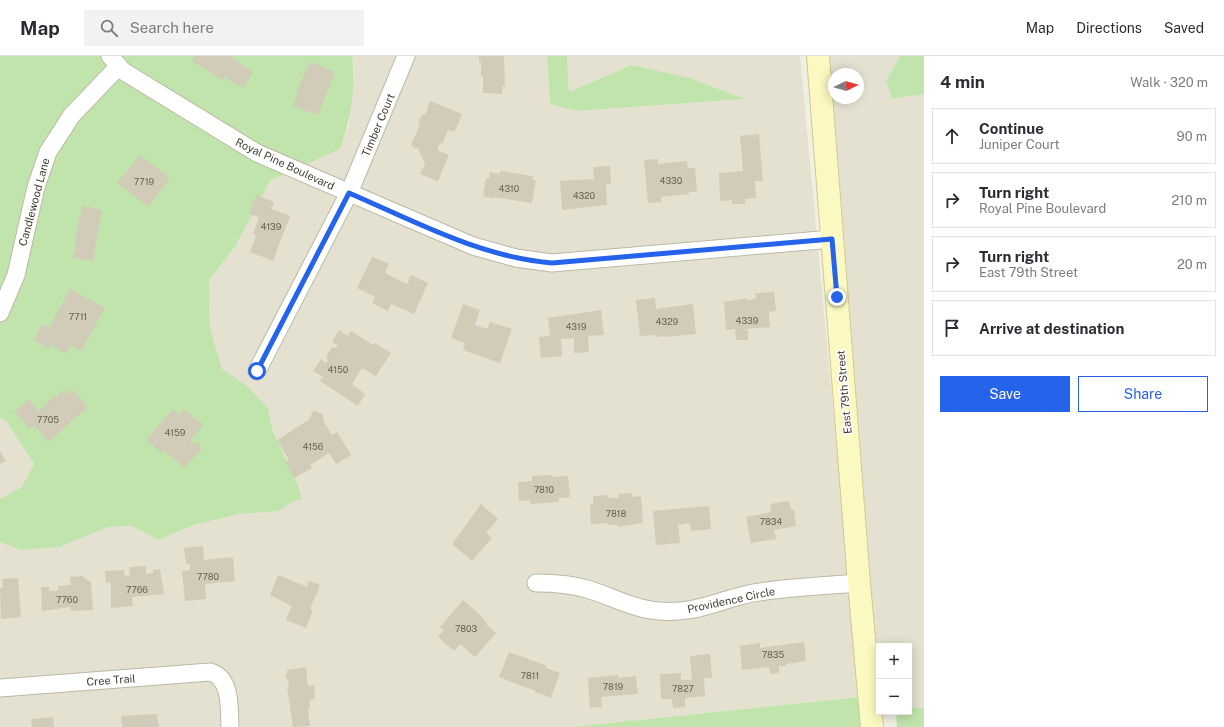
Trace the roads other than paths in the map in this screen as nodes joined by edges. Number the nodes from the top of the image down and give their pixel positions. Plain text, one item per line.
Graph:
1 (406, 56) edge
2 (818, 56) edge
3 (114, 61) edge
4 (349, 193) junction
5 (832, 239) junction
6 (0, 313) edge
7 (257, 371) dead end
8 (859, 582) junction
9 (536, 583) dead end
10 (0, 688) edge
11 (230, 727) edge
12 (872, 727) edge

1 - 4 street, Timber Court
2 - 5 street, East 79th Street
3 - 4 street, Royal Pine Boulevard
3 - 6 street, Candlewood Lane
4 - 5 street, Royal Pine Boulevard
4 - 7 street, Timber Court
5 - 8 street, East 79th Street
8 - 9 street, Providence Circle
8 - 12 street, East 79th Street
10 - 11 street, Cree Trail

